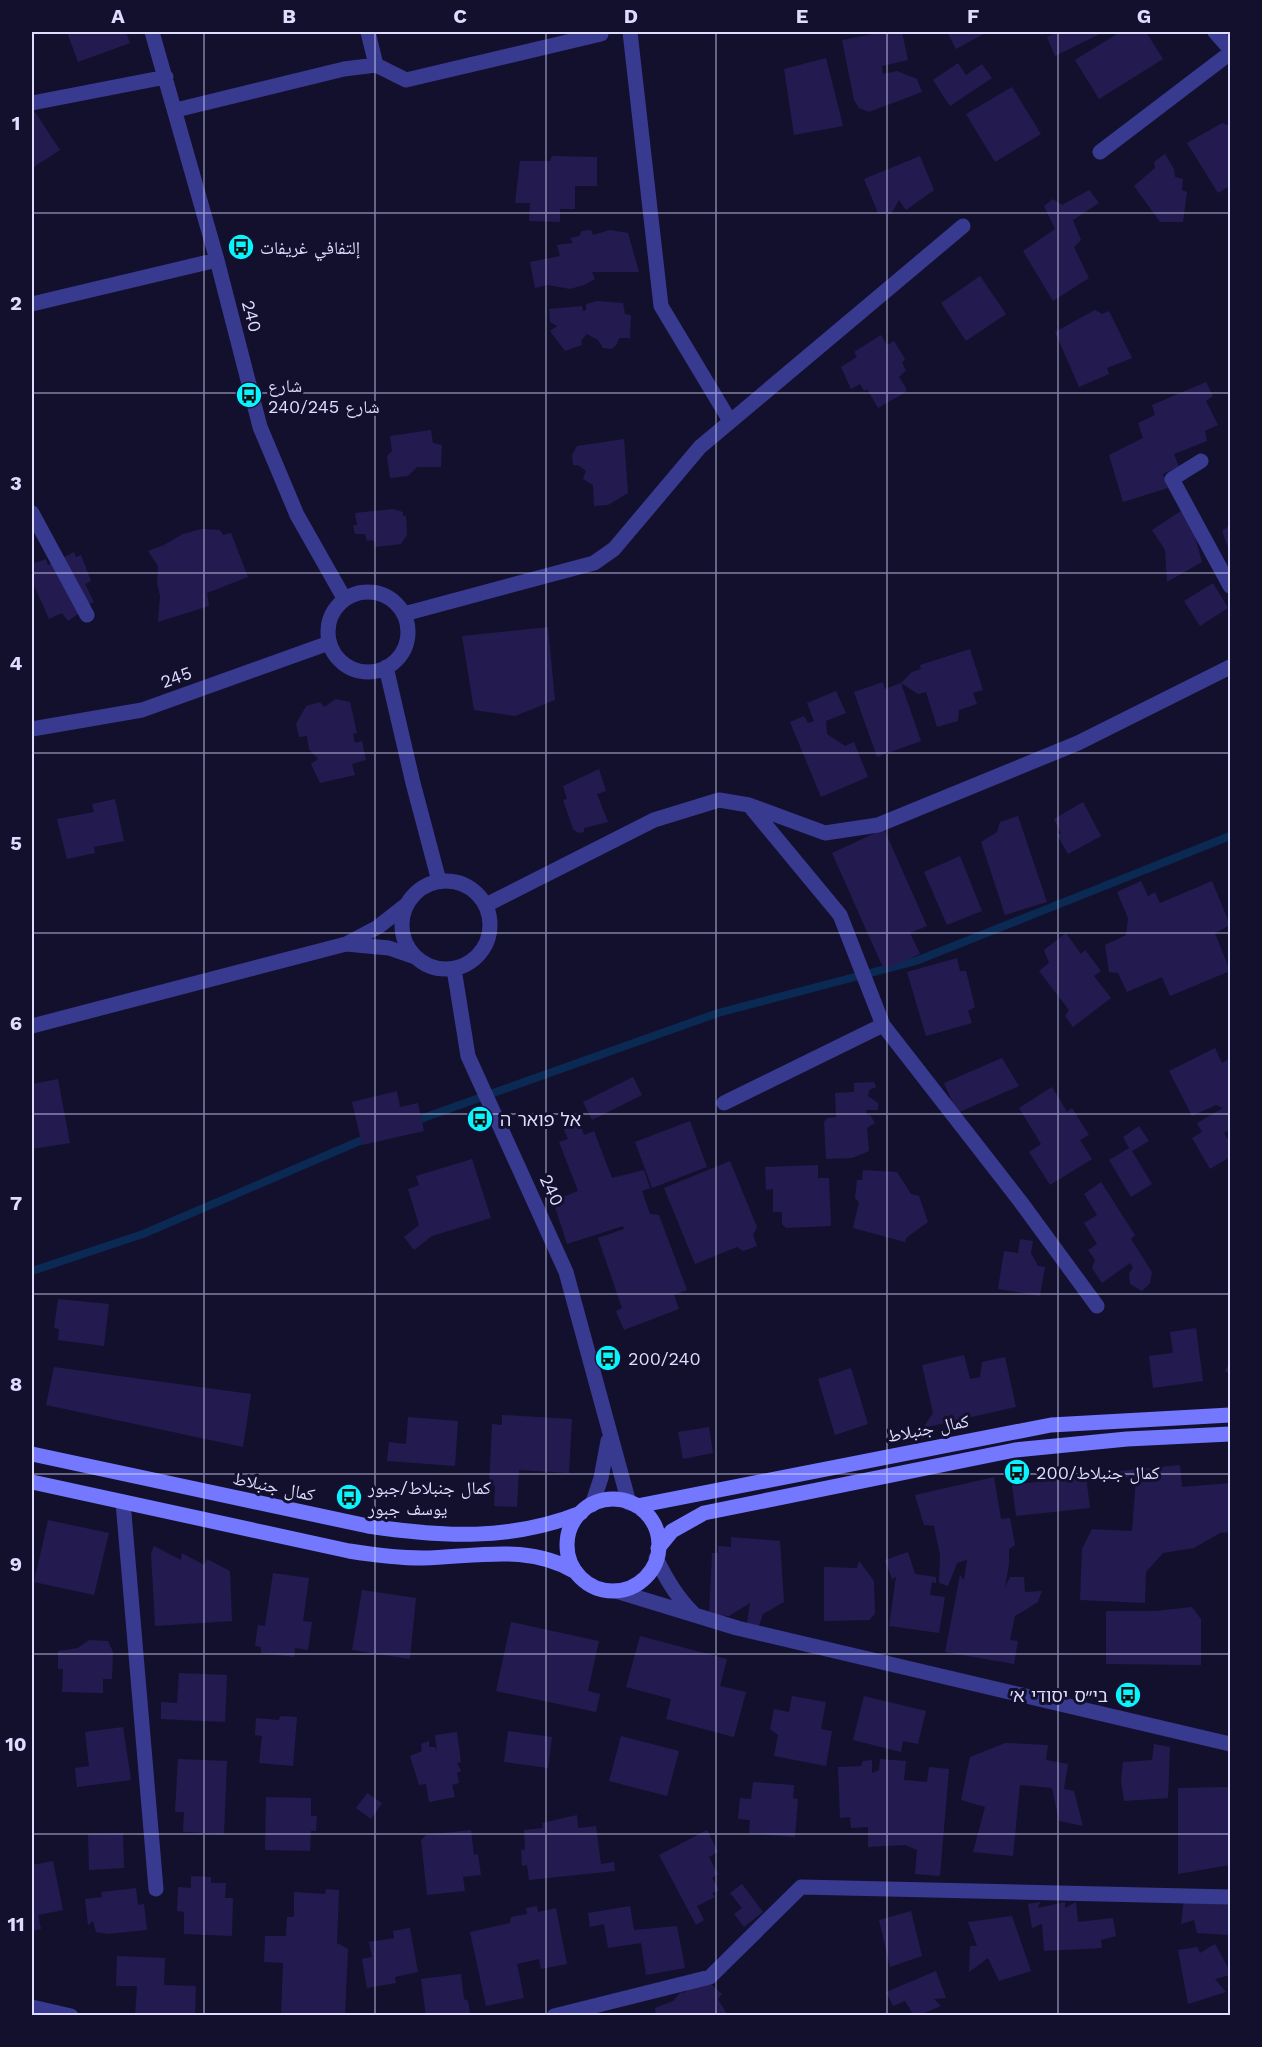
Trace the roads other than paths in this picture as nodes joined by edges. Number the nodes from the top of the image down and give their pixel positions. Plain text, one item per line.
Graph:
1 (152, 32) edge
2 (369, 32) edge
3 (630, 32) edge
4 (1215, 32) edge
5 (601, 34) dead end
6 (1230, 51) edge
7 (376, 65) junction
8 (166, 77) junction
9 (32, 103) edge
10 (176, 110) junction
11 (1100, 152) dead end
12 (963, 226) dead end
13 (217, 260) junction
14 (32, 304) edge
15 (730, 421) junction
16 (1201, 461) dead end
17 (32, 513) edge
18 (1230, 586) edge
19 (344, 598) junction
20 (404, 614) junction
21 (87, 615) dead end
22 (329, 643) junction
23 (386, 667) junction
24 (1230, 668) edge
25 (32, 729) edge
26 (749, 805) junction
27 (439, 881) junction
28 (406, 905) junction
29 (486, 905) junction
30 (346, 944) junction
31 (415, 957) junction
32 (454, 969) junction
33 (883, 1025) junction
34 (32, 1026) edge
35 (724, 1103) dead end
36 (1097, 1306) dead end
37 (1230, 1414) edge
38 (608, 1432) junction
39 (1230, 1434) edge
40 (32, 1454) edge
41 (32, 1482) edge
42 (123, 1502) junction
43 (633, 1504) junction
44 (587, 1509) junction
45 (657, 1553) junction
46 (576, 1572) junction
47 (616, 1591) junction
48 (705, 1619) junction
49 (1230, 1744) edge
50 (156, 1889) dead end
51 (1230, 1897) edge
52 (32, 2007) edge
53 (71, 2016) edge
54 (554, 2016) edge

1 - 8 street, 240
2 - 7 street
3 - 15 street
4 - 6 street
5 - 7 street
6 - 11 street
7 - 10 street
8 - 9 street
8 - 10 street, 240
10 - 13 street, 240
12 - 15 street
13 - 14 street
13 - 19 street, 240
15 - 20 street
16 - 18 street
17 - 21 street
19 - 20 street
19 - 22 street
20 - 23 street
22 - 23 street
22 - 25 street, 245
23 - 27 street
24 - 26 street
26 - 29 street
26 - 33 street
27 - 28 street
27 - 29 street
28 - 30 street
28 - 31 street
29 - 32 street
30 - 31 street
30 - 34 street
31 - 32 street
32 - 38 street, 240
33 - 35 street
33 - 36 street
37 - 43 main road, كمال جنبلاط
38 - 43 street, 240
38 - 44 street, 240
39 - 45 main road, كمال جنبلاط
40 - 44 main road, كمال جنبلاط
41 - 42 main road
42 - 46 main road
42 - 50 street
43 - 44 main road
43 - 45 main road
44 - 46 main road
45 - 47 main road
45 - 48 street
46 - 47 main road
47 - 48 street
48 - 49 street
51 - 54 street
52 - 53 street

